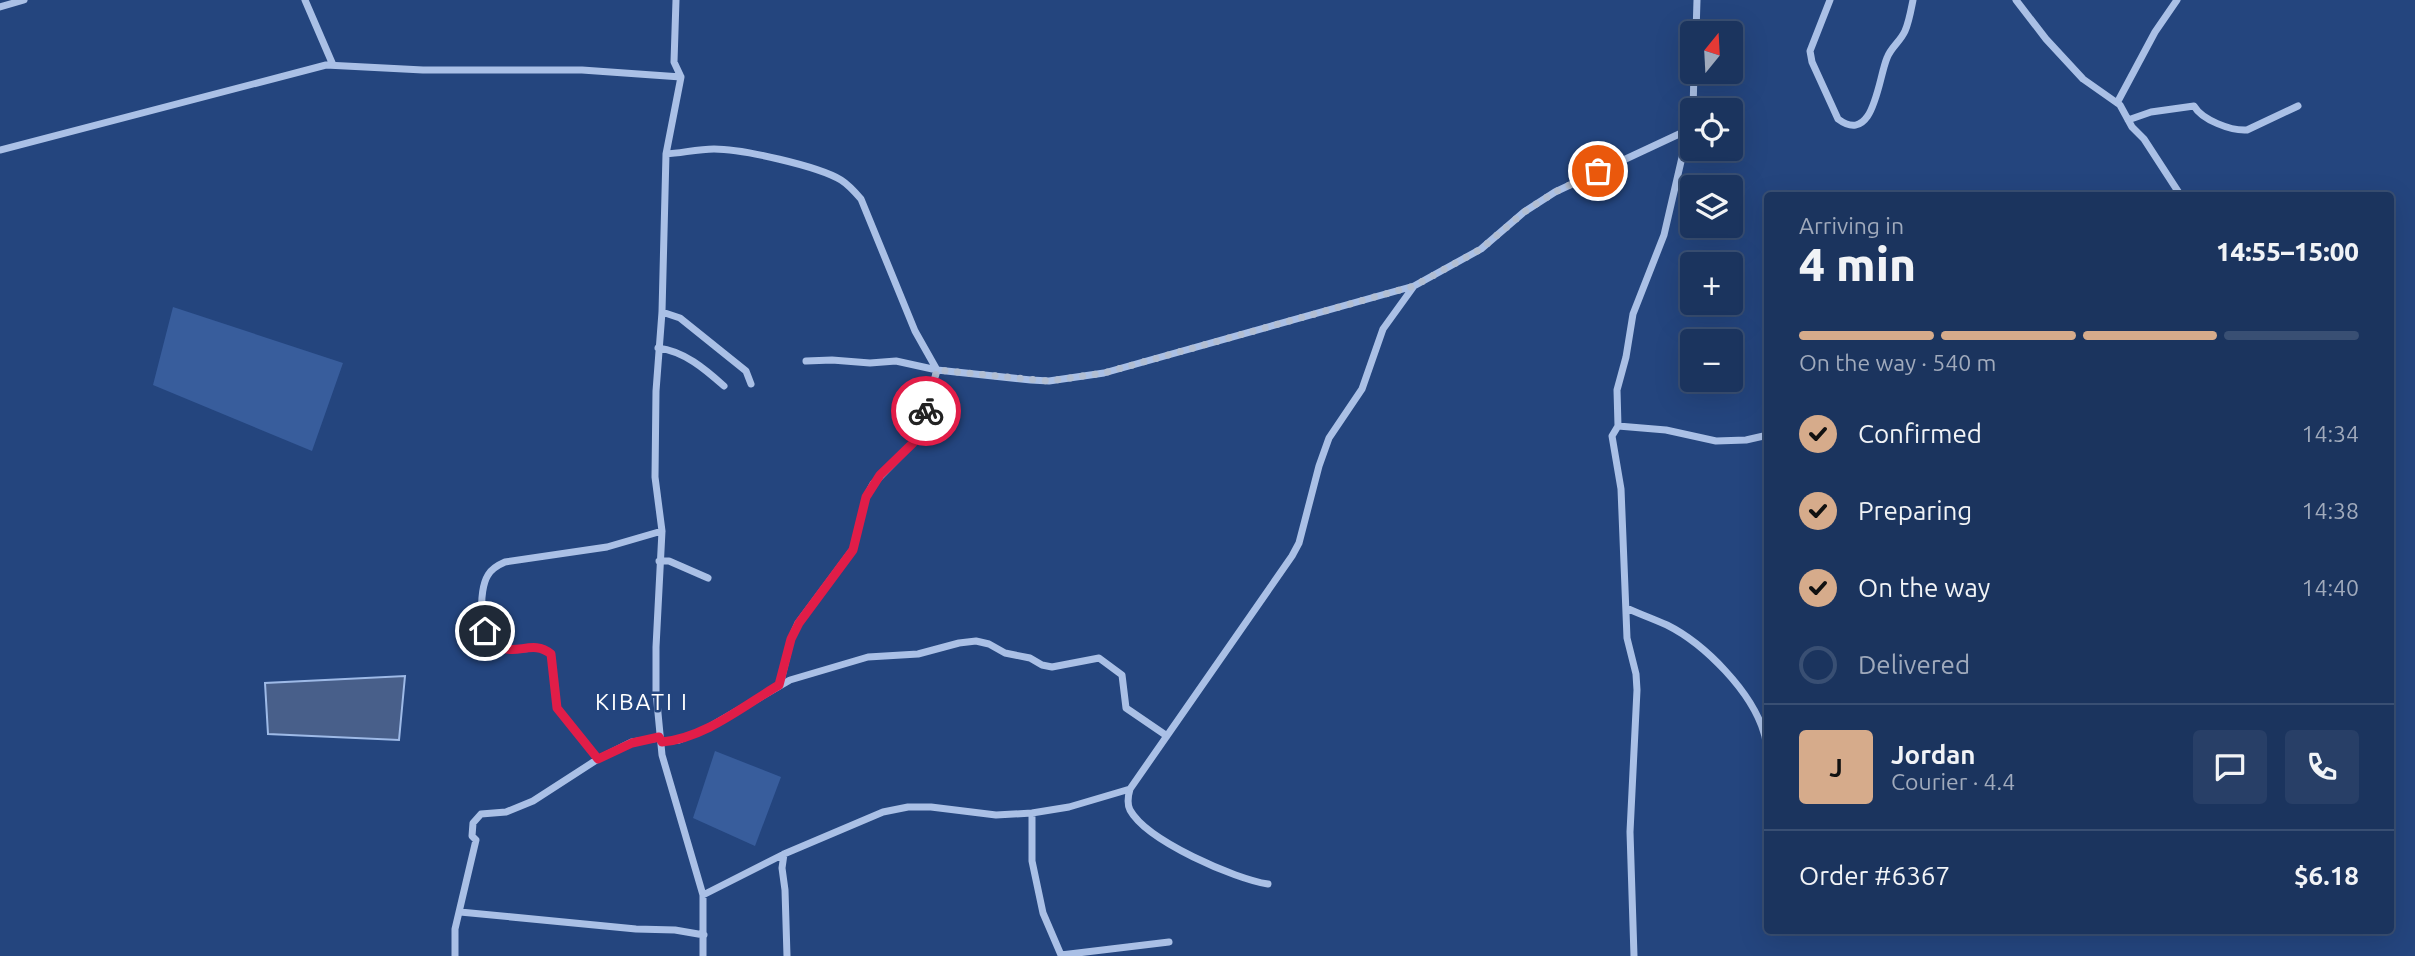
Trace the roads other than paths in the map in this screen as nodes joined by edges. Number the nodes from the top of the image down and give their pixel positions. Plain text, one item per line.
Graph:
1 (24, 0) edge
2 (305, 0) edge
3 (676, 0) edge
4 (1697, 0) edge
5 (1830, 0) edge
6 (1913, 0) edge
7 (2016, 0) edge
8 (2177, 0) edge
9 (0, 7) edge
10 (1696, 21) edge
11 (333, 65) junction
12 (681, 77) junction
13 (2118, 103) junction
14 (2298, 106) dead end
15 (2127, 120) junction
16 (1680, 135) edge
17 (0, 150) edge
18 (666, 155) junction
19 (1681, 161) edge
20 (2178, 192) edge
21 (1414, 286) junction
22 (662, 312) junction
23 (658, 348) junction
24 (806, 361) dead end
25 (937, 370) junction
26 (751, 384) dead end
27 (724, 386) dead end
28 (1618, 426) junction
29 (1764, 436) edge
30 (662, 531) junction
31 (659, 561) junction
32 (708, 578) dead end
33 (1626, 608) junction
34 (779, 685) junction
35 (1764, 730) edge
36 (1167, 736) junction
37 (660, 740) junction
38 (598, 759) junction
39 (1130, 789) junction
40 (1032, 813) junction
41 (784, 854) junction
42 (1269, 884) dead end
43 (703, 895) junction
44 (460, 912) junction
45 (704, 934) junction
46 (1168, 942) dead end
47 (454, 956) edge
48 (703, 956) edge
49 (787, 956) edge
50 (1060, 956) edge
51 (1634, 956) edge

1 - 9 street
2 - 11 street
3 - 12 street
4 - 10 street
5 - 6 street
7 - 13 street
8 - 13 street
11 - 12 street
11 - 17 street
12 - 18 street
13 - 15 street
14 - 15 street
15 - 20 street
16 - 21 street
18 - 22 street
18 - 25 street
19 - 28 street
21 - 25 street
21 - 36 street
22 - 23 street
22 - 26 street
23 - 27 street
23 - 30 street
24 - 25 street
25 - 34 street
28 - 29 street
28 - 33 street
30 - 31 street
30 - 38 street
31 - 32 street
31 - 37 street
33 - 35 street
33 - 51 street
34 - 36 street
34 - 37 street
36 - 39 street
37 - 38 street
37 - 43 street
38 - 44 street
39 - 40 street
39 - 42 street
40 - 41 street
40 - 50 street
41 - 43 street
41 - 49 street
43 - 45 street
44 - 45 street
44 - 47 street
45 - 48 street
46 - 50 street

